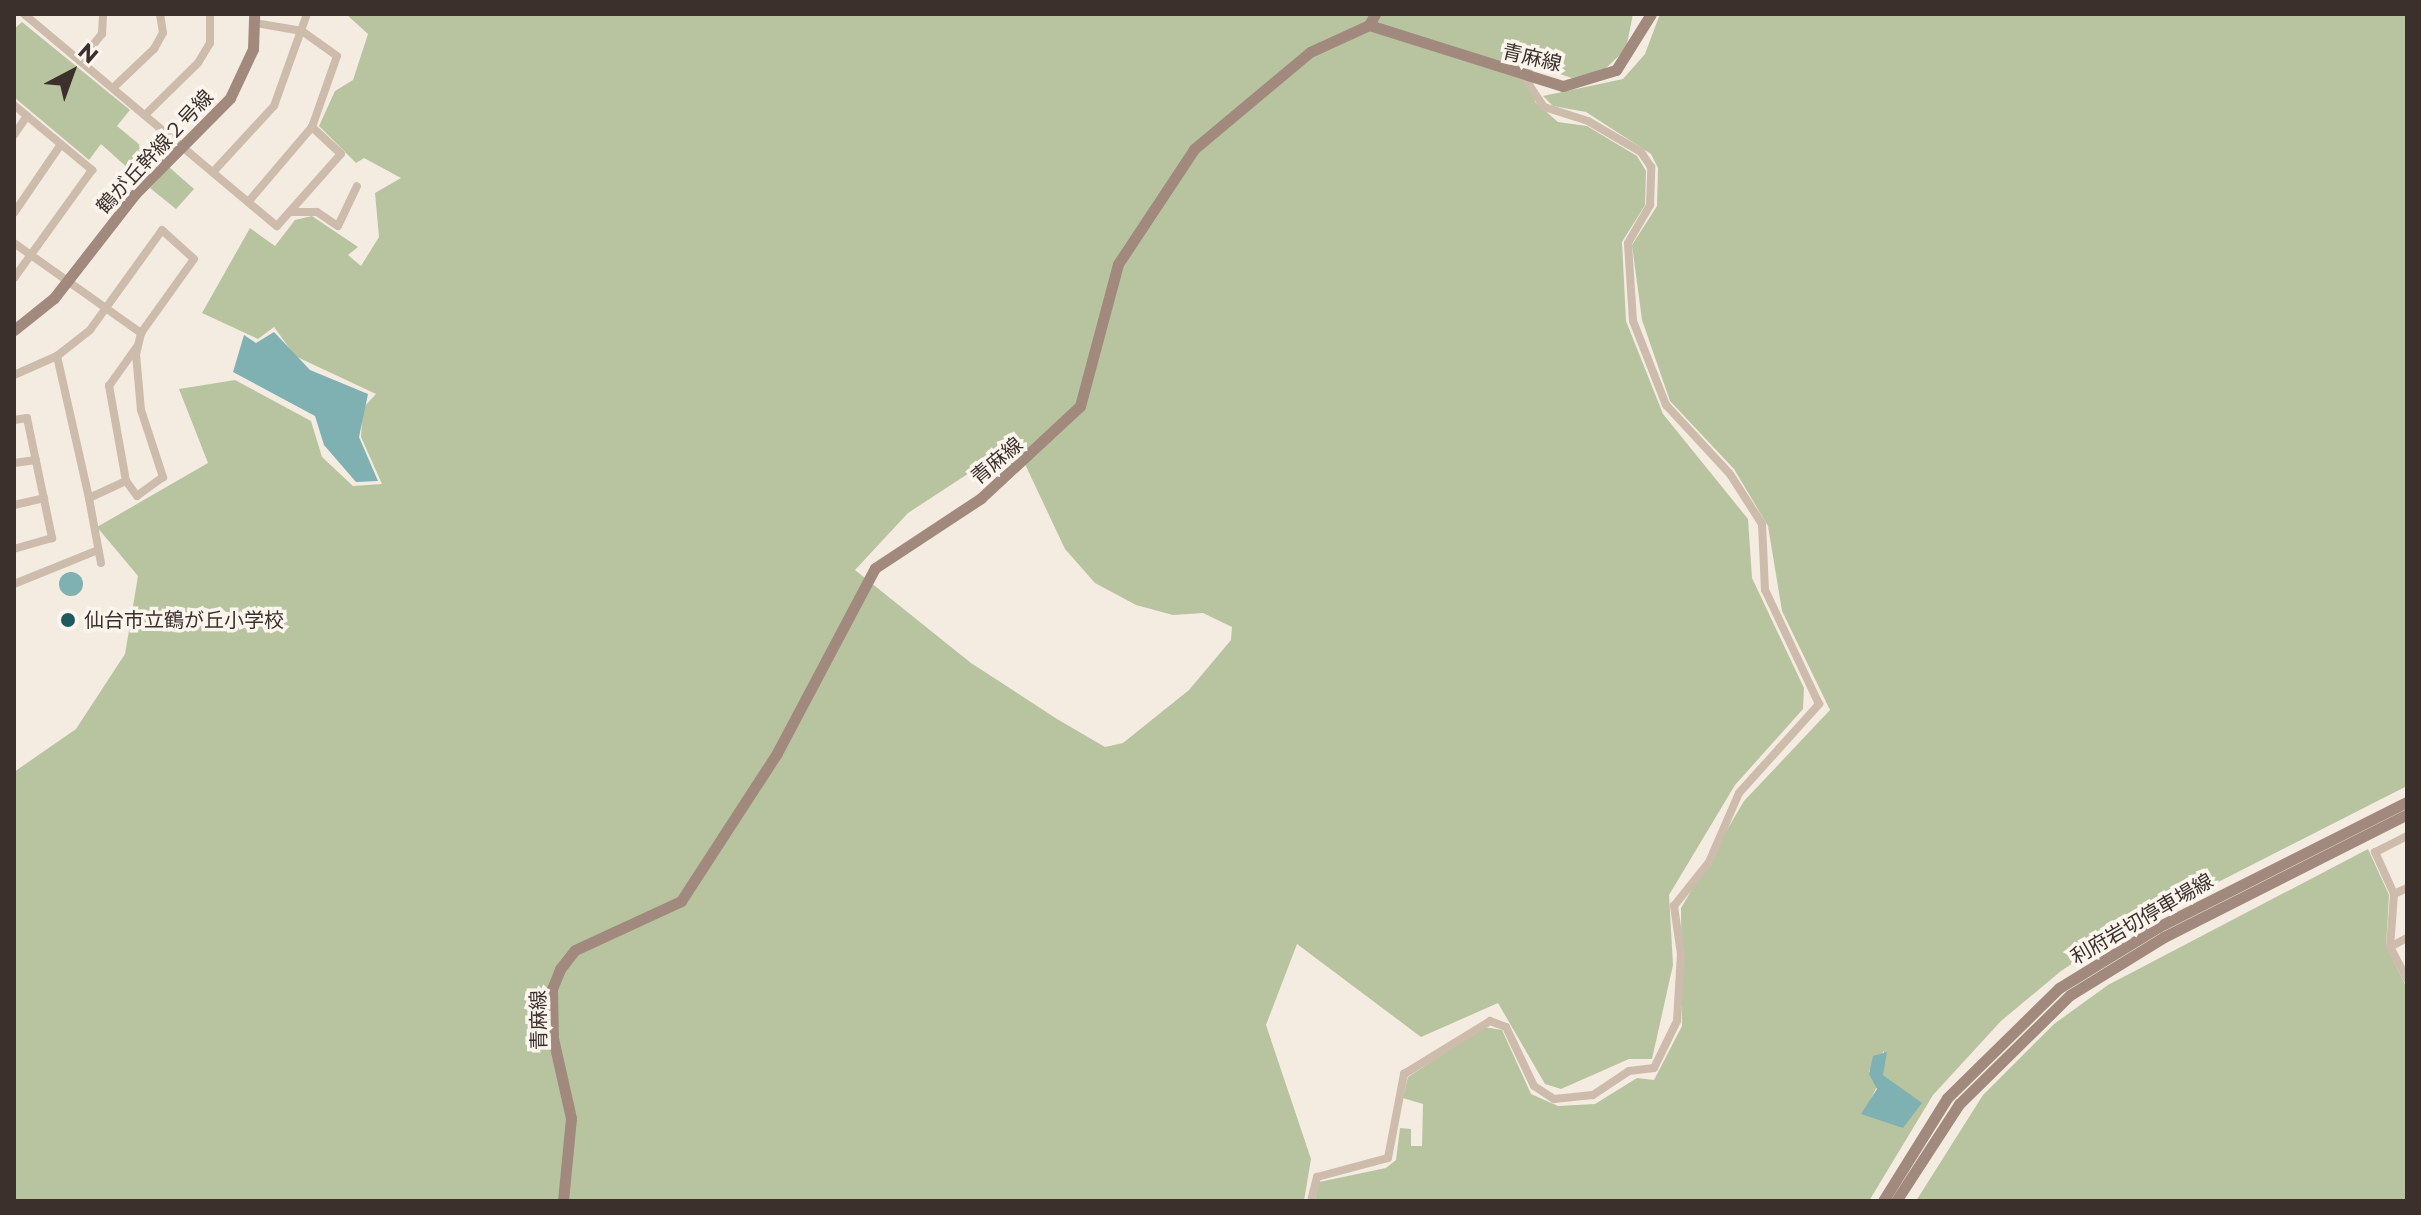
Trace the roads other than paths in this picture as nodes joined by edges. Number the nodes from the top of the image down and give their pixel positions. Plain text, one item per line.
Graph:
1 (24, 14) edge
2 (103, 14) edge
3 (160, 14) edge
4 (210, 14) edge
5 (307, 14) edge
6 (1651, 14) edge
7 (254, 18) edge
8 (1372, 19) edge
9 (302, 31) junction
10 (80, 61) junction
11 (1524, 77) junction
12 (113, 88) junction
13 (14, 105) edge
14 (145, 115) junction
15 (27, 116) junction
16 (312, 127) junction
17 (14, 135) edge
18 (61, 144) junction
19 (182, 147) junction
20 (213, 172) junction
21 (357, 186) dead end
22 (249, 201) junction
23 (292, 212) junction
24 (14, 213) edge
25 (14, 243) edge
26 (31, 255) junction
27 (14, 278) edge
28 (68, 281) junction
29 (107, 309) junction
30 (14, 330) edge
31 (141, 333) junction
32 (138, 345) junction
33 (57, 356) junction
34 (14, 375) edge
35 (14, 420) edge
36 (36, 460) junction
37 (14, 463) edge
38 (126, 481) junction
39 (44, 498) junction
40 (89, 498) junction
41 (14, 505) edge
42 (14, 549) edge
43 (98, 550) junction
44 (101, 563) dead end
45 (14, 584) edge
46 (2407, 802) edge
47 (2407, 814) edge
48 (2407, 836) edge
49 (2407, 888) edge
50 (2394, 894) junction
51 (2407, 938) edge
52 (2390, 947) junction
53 (2407, 979) edge
54 (563, 1201) edge
55 (1311, 1201) edge
56 (1883, 1201) edge
57 (1896, 1201) edge

1 - 10 street
2 - 10 street
3 - 12 street
4 - 14 street
5 - 9 street
6 - 11 street, 青麻線
7 - 9 street
7 - 19 street, 鶴が丘幹線２号線
8 - 11 street, 青麻線
8 - 54 street, 青麻線
9 - 16 street
9 - 20 street
10 - 12 street
11 - 55 street
12 - 14 street
13 - 15 street
14 - 19 street
15 - 17 street
15 - 18 street
16 - 22 street
16 - 23 street
18 - 24 street
18 - 26 street
19 - 20 street
19 - 28 street, 鶴が丘幹線２号線
20 - 22 street
21 - 23 street
22 - 23 street
25 - 26 street
26 - 27 street
26 - 28 street
28 - 29 street
28 - 30 street, 鶴が丘幹線２号線
29 - 31 street
29 - 31 street
29 - 33 street
31 - 32 street
32 - 38 street
32 - 38 street
33 - 34 street
33 - 40 street
35 - 36 street
36 - 37 street
36 - 39 street
38 - 40 street
39 - 41 street
39 - 42 street
40 - 43 street
43 - 44 street
43 - 45 street
46 - 56 street, 利府岩切停車場線
47 - 57 street, 利府岩切停車場線
48 - 50 street
49 - 50 street
50 - 52 street
51 - 52 street
52 - 53 street

